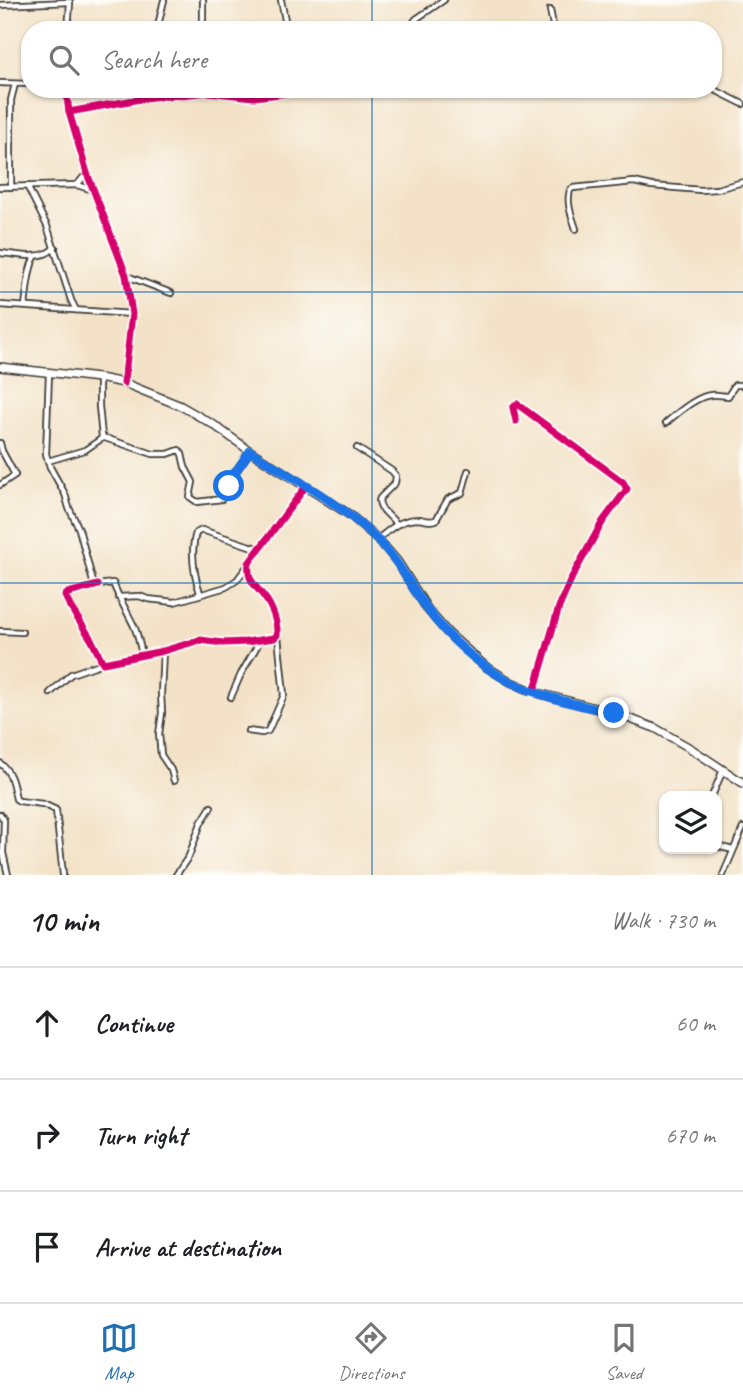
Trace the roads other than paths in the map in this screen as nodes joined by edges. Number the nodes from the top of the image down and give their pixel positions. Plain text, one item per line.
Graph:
1 (164, 0) edge
2 (203, 0) edge
3 (281, 0) edge
4 (444, 0) edge
5 (69, 1) edge
6 (0, 5) edge
7 (550, 10) dead end
8 (68, 21) edge
9 (159, 21) edge
10 (202, 21) edge
11 (285, 21) edge
12 (415, 21) edge
13 (552, 21) edge
14 (2, 83) edge
15 (15, 84) junction
16 (21, 84) edge
17 (12, 94) junction
18 (722, 94) edge
19 (67, 98) edge
20 (146, 98) edge
21 (743, 104) edge
22 (69, 112) junction
23 (0, 136) edge
24 (10, 136) junction
25 (87, 173) junction
26 (743, 182) edge
27 (27, 186) junction
28 (77, 186) junction
29 (0, 187) edge
30 (11, 187) junction
31 (93, 190) junction
32 (576, 229) dead end
33 (55, 247) junction
34 (0, 253) edge
35 (45, 255) junction
36 (36, 257) junction
37 (60, 262) junction
38 (126, 275) junction
39 (171, 293) dead end
40 (0, 305) edge
41 (25, 306) junction
42 (76, 310) junction
43 (132, 314) junction
44 (0, 367) edge
45 (49, 372) junction
46 (99, 378) junction
47 (124, 383) junction
48 (743, 385) edge
49 (516, 421) dead end
50 (666, 422) dead end
51 (102, 437) junction
52 (0, 443) edge
53 (357, 448) dead end
54 (1, 451) edge
55 (250, 451) junction
56 (48, 461) junction
57 (468, 471) dead end
58 (0, 485) edge
59 (306, 486) junction
60 (397, 524) junction
61 (378, 540) junction
62 (262, 547) junction
63 (249, 563) junction
64 (98, 585) junction
65 (200, 593) junction
66 (118, 597) junction
67 (0, 631) edge
68 (22, 632) dead end
69 (277, 635) junction
70 (261, 640) junction
71 (163, 651) junction
72 (142, 655) junction
73 (103, 663) junction
74 (534, 692) junction
75 (50, 693) dead end
76 (231, 697) dead end
77 (248, 731) dead end
78 (0, 763) edge
79 (723, 770) junction
80 (174, 781) dead end
81 (743, 783) edge
82 (714, 791) edge
83 (211, 807) dead end
84 (0, 814) edge
85 (743, 828) edge
86 (722, 847) edge
87 (733, 850) junction
88 (8, 875) edge
89 (63, 875) edge
90 (176, 875) edge
91 (723, 875) edge

1 - 9 street
2 - 10 street
3 - 11 street
4 - 12 street
5 - 6 street
5 - 8 street
7 - 13 street
14 - 15 street
14 - 17 street
15 - 16 street
15 - 17 street
17 - 24 street
18 - 21 street
19 - 22 street
20 - 22 street
22 - 25 street
23 - 24 street
24 - 30 street
25 - 28 street
25 - 31 street
26 - 32 street
27 - 28 street
27 - 30 street
27 - 33 street
28 - 31 street
29 - 30 street
31 - 38 street
33 - 35 street
33 - 37 street
34 - 36 street
35 - 36 street
35 - 37 street
36 - 41 street
37 - 42 street
38 - 39 street
38 - 43 street
40 - 41 street
41 - 42 street
42 - 43 street
43 - 47 street
44 - 45 main road
45 - 46 main road
45 - 56 street
46 - 47 main road
46 - 51 street
47 - 55 main road
48 - 50 street
49 - 74 street
51 - 55 street
51 - 56 street
52 - 54 street
53 - 60 street
54 - 58 street
55 - 59 main road
56 - 64 street
57 - 60 street
59 - 61 main road
59 - 62 street
60 - 61 street
61 - 74 main road
62 - 63 street
62 - 65 street
63 - 65 street
63 - 69 street
64 - 66 street
64 - 73 street
65 - 66 street
66 - 72 street
67 - 68 street
69 - 70 street
69 - 77 street
70 - 71 street
70 - 76 street
71 - 72 street
71 - 80 street
72 - 73 street
73 - 75 street
74 - 79 main road
78 - 89 street
79 - 81 main road
79 - 82 street
83 - 90 street
84 - 88 street
85 - 87 street
86 - 87 street
87 - 91 street

